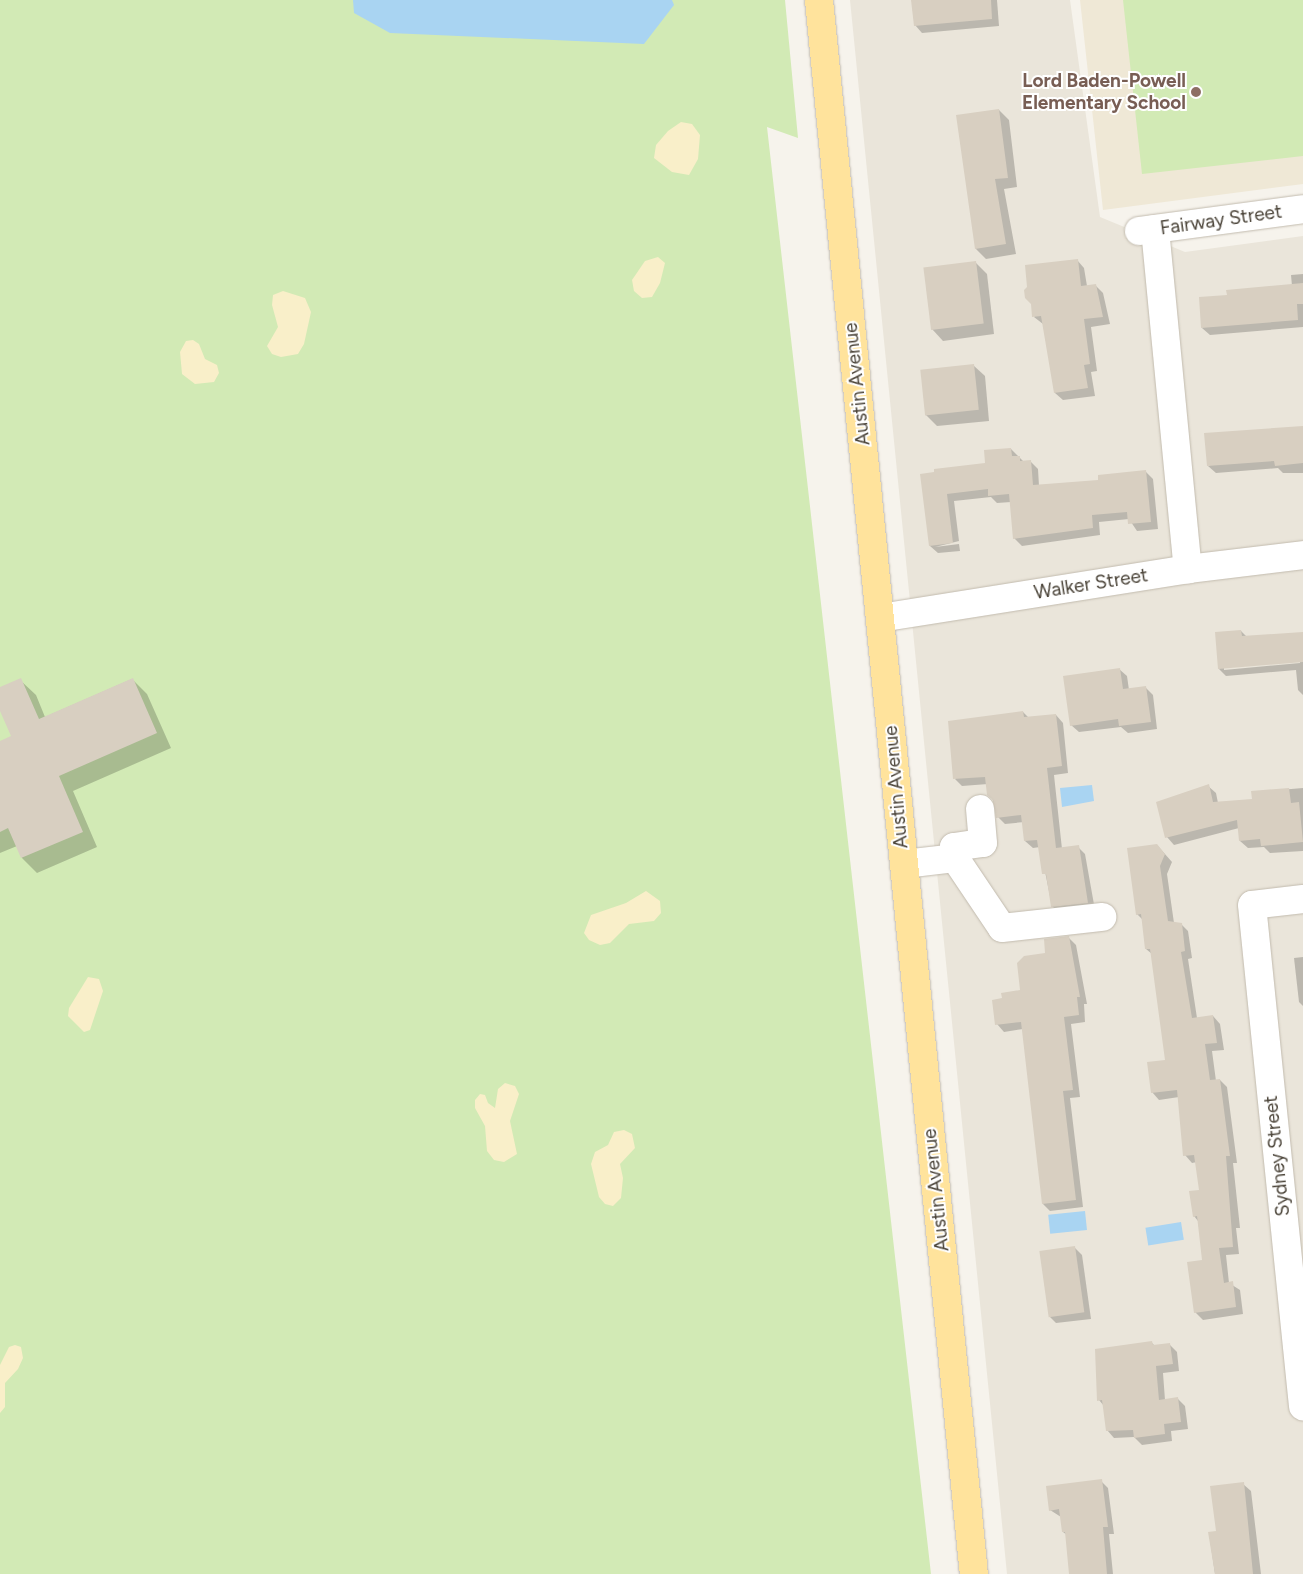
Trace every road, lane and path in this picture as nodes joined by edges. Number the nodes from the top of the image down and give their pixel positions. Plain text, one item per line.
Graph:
1 (819, 0) edge
2 (1303, 209) edge
3 (1303, 555) edge
4 (1188, 569) junction
5 (880, 618) junction
6 (980, 809) dead end
7 (954, 858) junction
8 (904, 864) junction
9 (1303, 899) edge
10 (1102, 917) dead end
11 (1303, 1406) edge
12 (974, 1574) edge

1 - 5 main road, Austin Avenue
2 - 4 street, Fairway Street
3 - 4 street, Walker Street
4 - 5 street, Walker Street
5 - 8 main road, Austin Avenue
6 - 7 street
7 - 8 street
7 - 10 street
8 - 12 main road, Austin Avenue
9 - 11 street, Sydney Street

